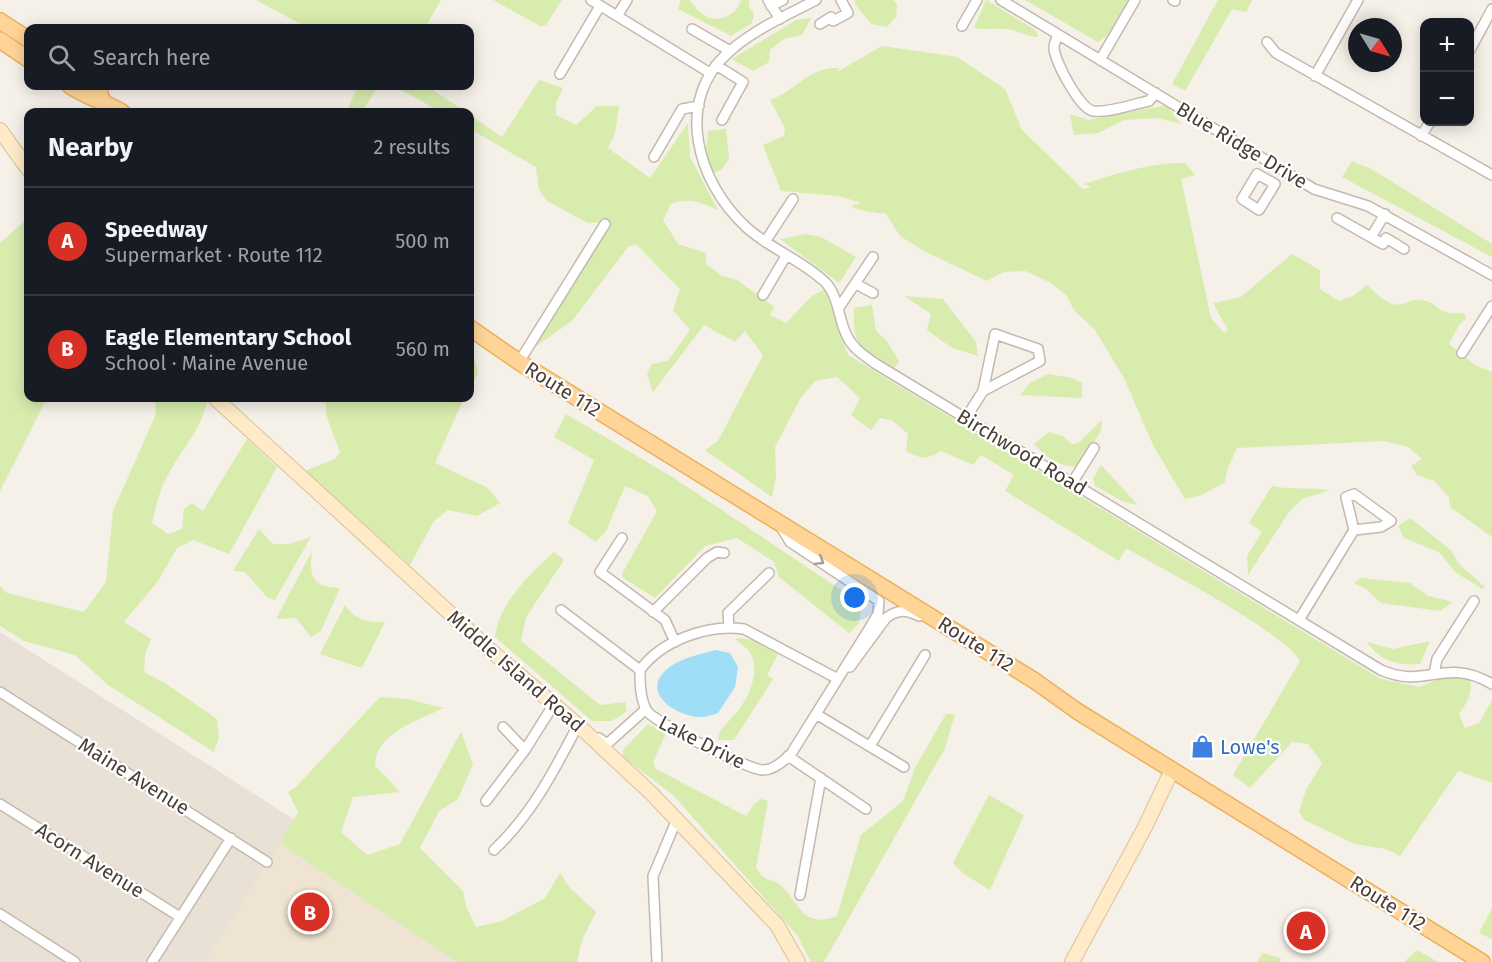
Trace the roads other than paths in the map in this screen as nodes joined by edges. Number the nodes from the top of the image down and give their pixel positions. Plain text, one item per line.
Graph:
1 (591, 0) edge
2 (627, 0) edge
3 (783, 0) edge
4 (816, 0) edge
5 (841, 0) edge
6 (977, 0) edge
7 (1000, 0) edge
8 (1135, 0) edge
9 (1358, 0) edge
10 (770, 3) edge
11 (600, 6) junction
12 (1492, 9) edge
13 (617, 16) junction
14 (780, 19) junction
15 (0, 21) edge
16 (820, 24) dead end
17 (962, 26) dead end
18 (693, 29) dead end
19 (1058, 35) junction
20 (24, 36) edge
21 (0, 40) edge
22 (1267, 42) dead end
23 (1474, 43) edge
24 (730, 51) junction
25 (24, 56) edge
26 (1100, 60) junction
27 (713, 69) junction
28 (560, 74) dead end
29 (1315, 76) junction
30 (77, 90) edge
31 (100, 93) edge
32 (1156, 93) junction
33 (699, 106) junction
34 (117, 108) edge
35 (722, 120) dead end
36 (1427, 126) edge
37 (0, 130) edge
38 (1421, 136) junction
39 (654, 157) dead end
40 (24, 163) edge
41 (1283, 171) junction
42 (1492, 175) edge
43 (1275, 184) dead end
44 (793, 199) dead end
45 (1385, 214) junction
46 (1336, 218) dead end
47 (605, 224) dead end
48 (1371, 237) junction
49 (765, 242) junction
50 (1404, 249) dead end
51 (786, 256) junction
52 (873, 257) dead end
53 (1492, 275) edge
54 (856, 284) junction
55 (873, 293) dead end
56 (763, 295) dead end
57 (1492, 306) edge
58 (838, 309) junction
59 (474, 331) edge
60 (1462, 353) dead end
61 (519, 362) junction
62 (983, 391) junction
63 (218, 402) edge
64 (966, 418) junction
65 (1094, 448) dead end
66 (1072, 483) junction
67 (778, 522) junction
68 (1354, 530) junction
69 (622, 538) dead end
70 (724, 553) dead end
71 (769, 573) dead end
72 (1474, 601) dead end
73 (561, 610) dead end
74 (653, 612) junction
75 (1299, 620) junction
76 (729, 627) junction
77 (675, 642) junction
78 (986, 650) junction
79 (925, 655) dead end
80 (640, 670) junction
81 (1434, 674) junction
82 (838, 679) junction
83 (1492, 684) edge
84 (0, 692) edge
85 (554, 704) junction
86 (648, 711) junction
87 (816, 714) junction
88 (577, 724) junction
89 (503, 727) dead end
90 (870, 746) junction
91 (525, 750) junction
92 (788, 756) junction
93 (622, 766) junction
94 (904, 767) dead end
95 (1172, 770) junction
96 (821, 778) junction
97 (486, 801) dead end
98 (0, 804) edge
99 (866, 808) dead end
100 (677, 819) junction
101 (231, 838) junction
102 (494, 850) dead end
103 (267, 862) dead end
104 (800, 895) dead end
105 (0, 914) edge
106 (180, 917) junction
107 (75, 962) edge
108 (152, 962) edge
109 (657, 962) edge
110 (798, 962) edge
111 (1072, 962) edge
112 (1482, 962) edge

1 - 11 street
2 - 13 street
3 - 10 street
4 - 14 street
5 - 16 street
6 - 17 street
7 - 19 street, Blue Ridge Drive
8 - 26 street
9 - 29 street
10 - 14 street
11 - 13 street
11 - 28 street
12 - 23 street
13 - 27 street
14 - 24 street
15 - 20 main road
18 - 24 street
19 - 26 street, Blue Ridge Drive
19 - 32 street
21 - 25 main road
22 - 29 street
24 - 27 street
26 - 32 street, Blue Ridge Drive
27 - 33 street, Birchwood Road
27 - 35 street
29 - 38 street
30 - 31 main road
31 - 34 main road
32 - 41 street, Blue Ridge Drive
33 - 39 street
33 - 49 street, Birchwood Road
36 - 38 street
37 - 40 street
38 - 42 street
41 - 43 street
41 - 45 street, Blue Ridge Drive
44 - 49 street
45 - 48 street
45 - 53 street, Blue Ridge Drive
46 - 48 street
47 - 61 street
48 - 50 street
49 - 51 street, Birchwood Road
51 - 56 street
51 - 58 street, Birchwood Road
52 - 54 street
54 - 55 street
54 - 58 street
57 - 60 street
58 - 64 street, Birchwood Road
59 - 61 main road, Route 112
61 - 67 main road, Route 112
62 - 62 street
62 - 64 street
63 - 85 street, Middle Island Road
64 - 66 street, Birchwood Road
65 - 66 street
66 - 75 street, Birchwood Road
67 - 78 main road, Route 112
67 -> 82 street, Lake Drive
68 - 68 street
68 - 75 street
69 - 74 street
70 - 74 street
71 - 76 street
72 - 81 street
73 - 80 street
74 - 77 street
75 - 81 street, Birchwood Road
76 - 77 street
76 - 82 street
77 - 80 street
78 - 82 street, Lake Drive
78 - 95 main road, Route 112
79 - 90 street
80 - 86 street, Lake Drive
81 - 83 street, Birchwood Road
82 - 87 street, Lake Drive
84 - 101 street, Maine Avenue
85 - 88 street, Middle Island Road
85 - 91 street
86 - 88 street, Lake Drive
86 - 92 street, Lake Drive
86 - 93 street, Lake Drive
87 - 90 street
87 - 92 street, Lake Drive
88 - 93 street, Middle Island Road
88 - 102 street
89 - 91 street
90 - 94 street
91 - 97 street
92 - 96 street
93 - 100 street, Middle Island Road
95 - 111 street
95 - 112 main road, Route 112
96 - 99 street
96 - 104 street
98 - 106 street, Acorn Avenue
100 - 109 street
100 - 110 street, Middle Island Road
101 - 103 street, Maine Avenue
101 - 106 street
105 - 107 street
106 - 108 street

